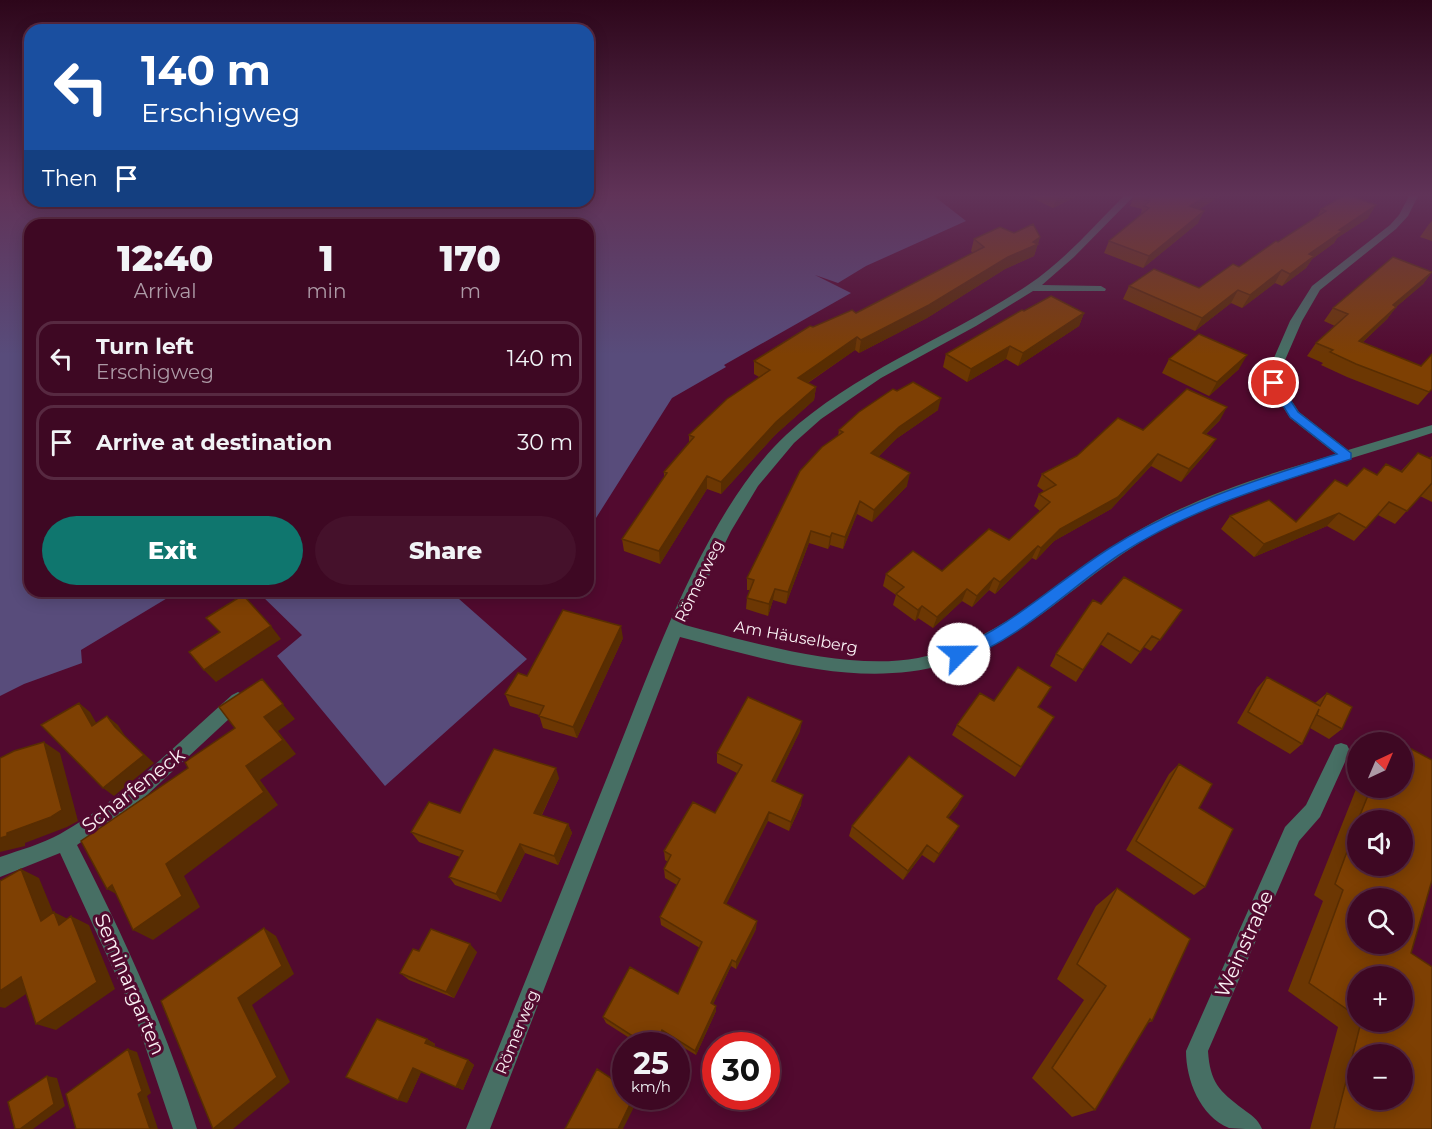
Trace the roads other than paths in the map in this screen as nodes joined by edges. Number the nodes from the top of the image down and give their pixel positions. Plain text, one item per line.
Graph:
1 (1074, 249) edge
2 (1366, 249) edge
3 (1032, 288) junction
4 (1101, 289) dead end
5 (1432, 429) edge
6 (1347, 456) junction
7 (675, 629) junction
8 (250, 690) edge
9 (1341, 751) dead end
10 (65, 842) junction
11 (0, 867) edge
12 (186, 1129) edge
13 (478, 1129) edge
14 (1250, 1129) edge

1 - 3 street, Römerweg
2 - 6 street
3 - 4 street
3 - 7 street, Römerweg
5 - 6 street, Am Häuselberg
6 - 7 street, Am Häuselberg
7 - 13 street, Römerweg
8 - 10 street, Scharfeneck
9 - 14 street, Weinstraße
10 - 11 street, Scharfeneck
10 - 12 street, Seminargarten

